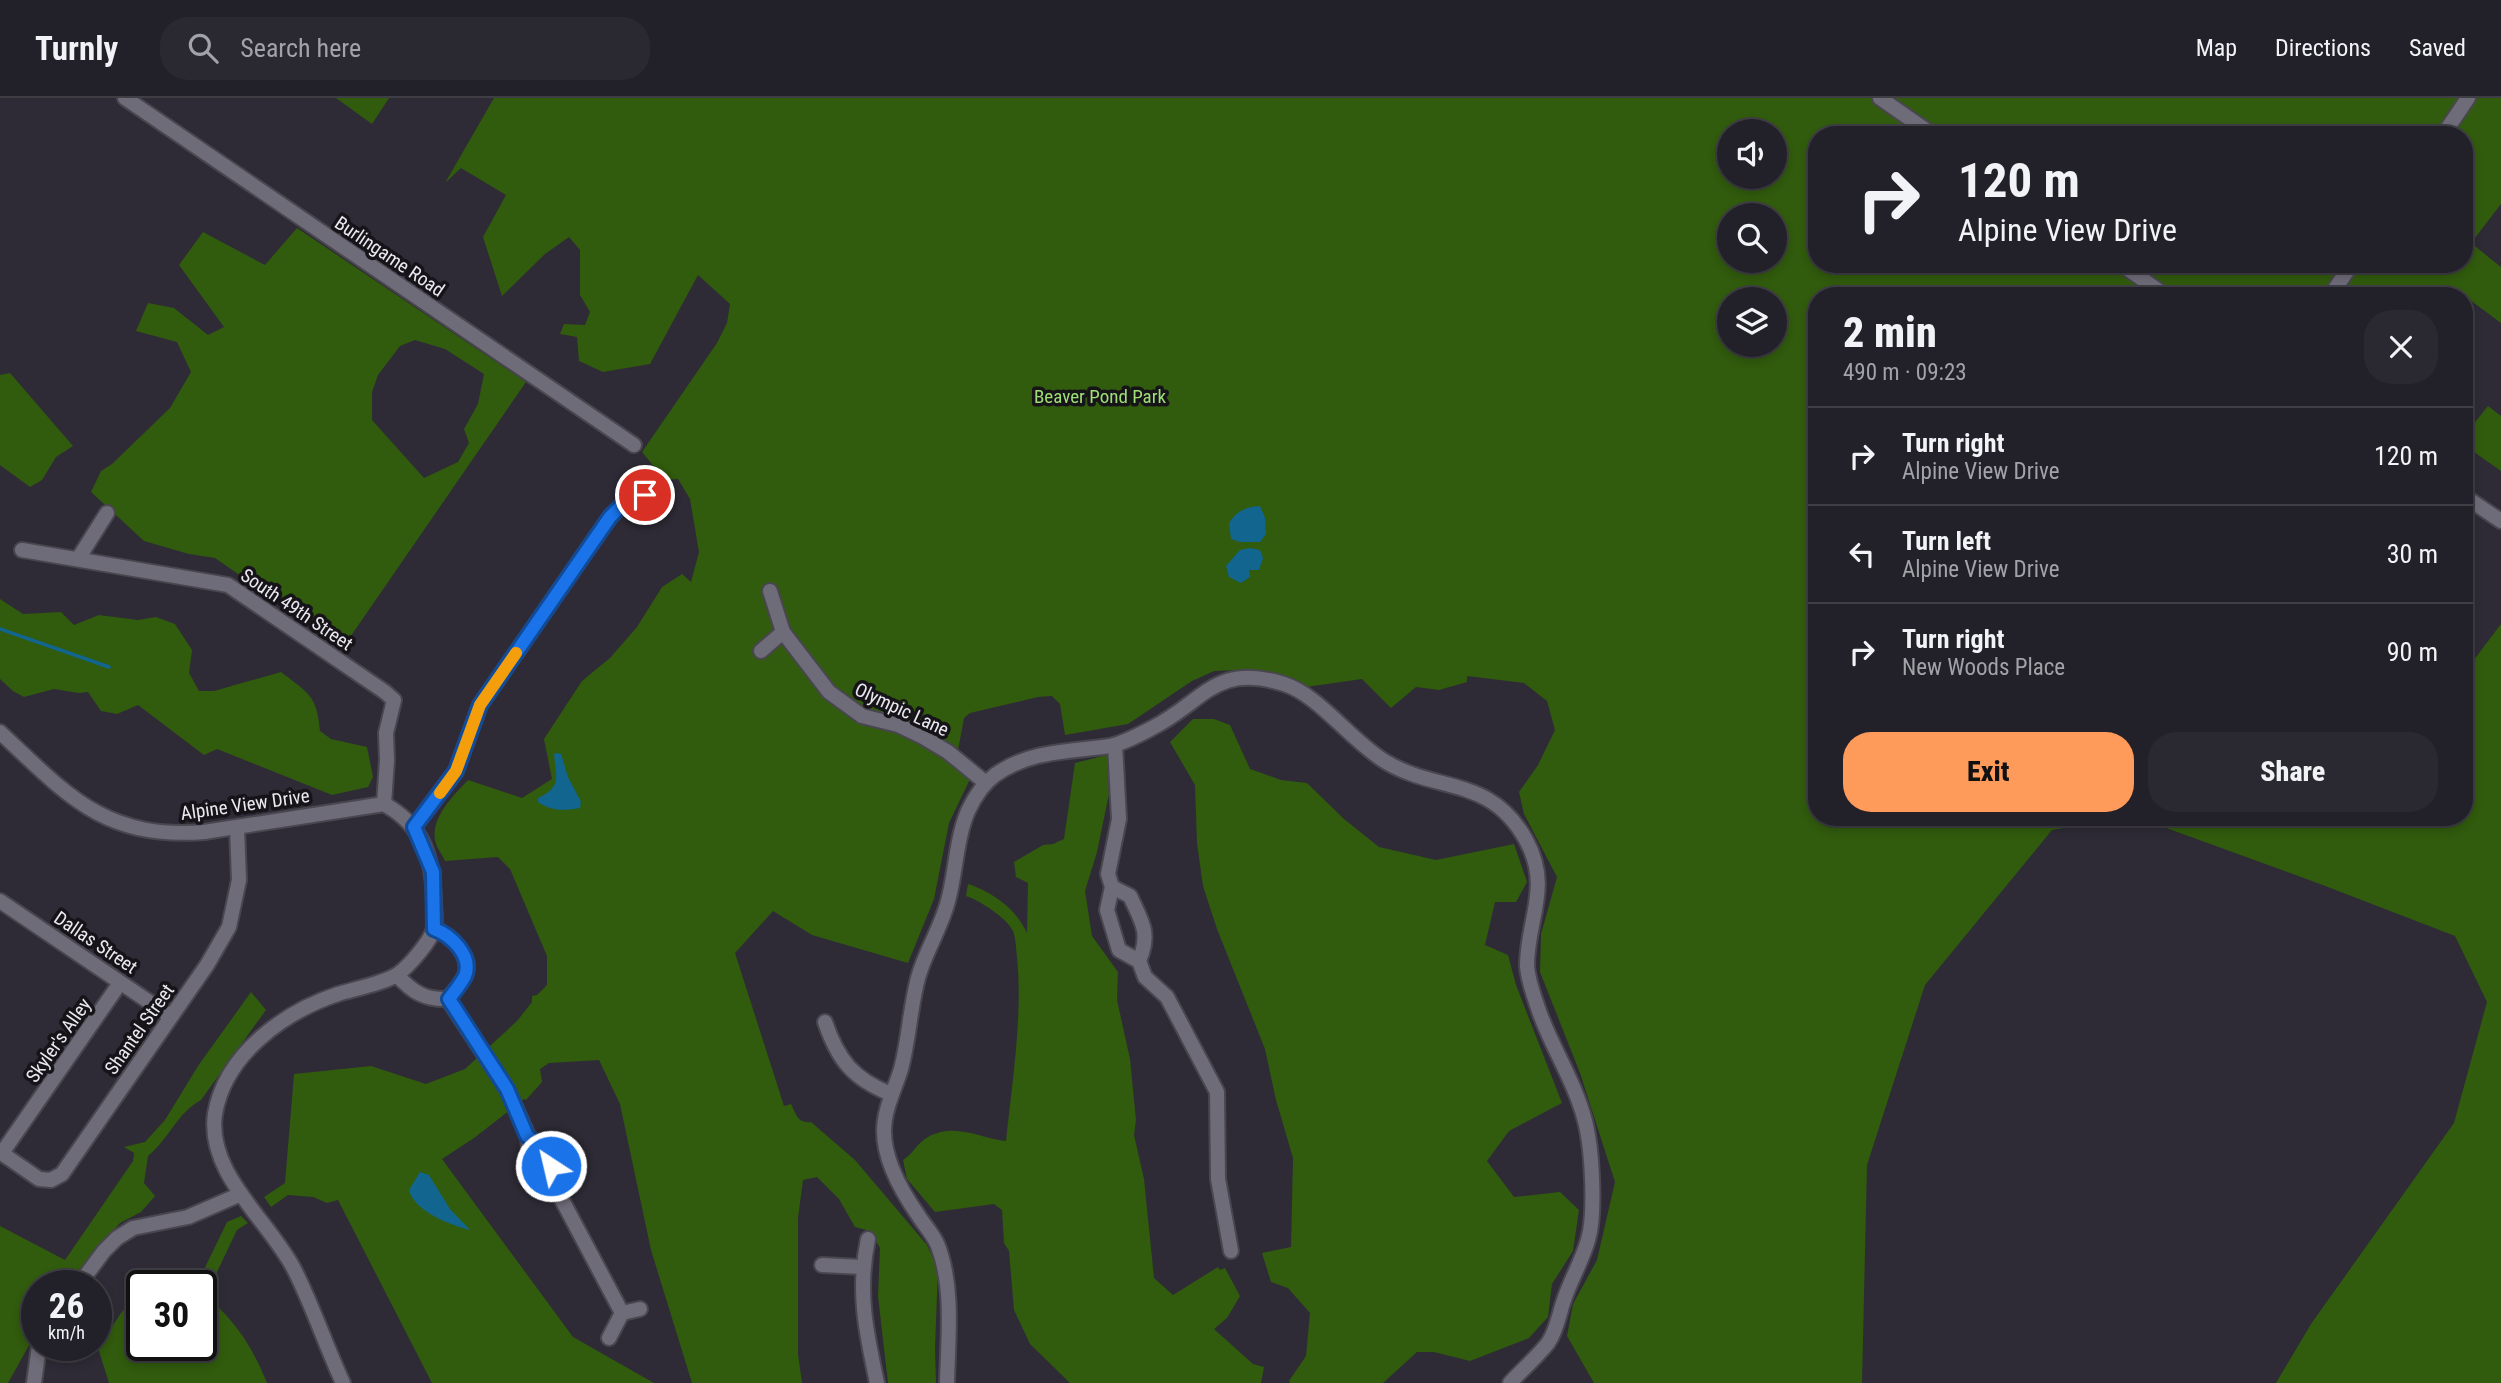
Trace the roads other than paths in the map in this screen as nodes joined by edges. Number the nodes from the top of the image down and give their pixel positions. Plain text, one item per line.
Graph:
1 (125, 98) edge
2 (1880, 98) edge
3 (2468, 98) edge
4 (1920, 126) edge
5 (2449, 126) edge
6 (2134, 273) edge
7 (2153, 287) edge
8 (634, 445) dead end
9 (645, 495) dead end
10 (2473, 502) edge
11 (107, 513) dead end
12 (2501, 521) edge
13 (22, 550) dead end
14 (78, 559) junction
15 (771, 591) dead end
16 (783, 632) junction
17 (761, 651) dead end
18 (0, 732) edge
19 (1115, 745) junction
20 (986, 783) junction
21 (384, 804) junction
22 (414, 827) junction
23 (237, 828) junction
24 (1112, 887) junction
25 (5, 904) edge
26 (0, 920) edge
27 (434, 929) junction
28 (1139, 961) junction
29 (397, 975) junction
30 (120, 982) junction
31 (449, 999) junction
32 (170, 1016) junction
33 (825, 1022) dead end
34 (891, 1094) junction
35 (527, 1136) junction
36 (1, 1152) edge
37 (552, 1181) junction
38 (241, 1195) junction
39 (868, 1239) dead end
40 (1231, 1251) dead end
41 (822, 1265) dead end
42 (862, 1267) junction
43 (90, 1270) edge
44 (640, 1309) dead end
45 (622, 1313) junction
46 (609, 1338) dead end
47 (37, 1361) edge
48 (34, 1383) edge
49 (343, 1383) edge
50 (877, 1383) edge
51 (947, 1383) edge
52 (1510, 1383) edge

1 - 8 street, Burlingame Road
2 - 4 street
3 - 5 street
6 - 7 street
9 - 22 street
10 - 12 street
11 - 14 street
13 - 14 street, South 49th Street
14 - 21 street, South 49th Street
15 - 16 street, Olympic Lane
16 - 17 street
16 - 20 street, Olympic Lane
18 - 23 street, Alpine View Drive
19 - 20 street
19 - 24 street
19 - 52 street
20 - 34 street
21 - 22 street
21 - 23 street, Alpine View Drive
22 - 27 street
23 - 32 street, Shantel Street
24 - 28 street
24 - 28 street
25 - 26 street
25 - 30 street, Dallas Street
27 - 29 street
27 - 31 street
28 - 40 street
29 - 31 street
29 - 38 street
30 - 32 street, Dallas Street
30 - 36 street, Skyler's Alley
31 - 35 street
32 - 36 street, Shantel Street
33 - 34 street
34 - 51 street
35 - 37 street
35 - 37 street
37 - 45 street
38 - 43 street
38 - 49 street
39 - 42 street
41 - 42 street
42 - 50 street
44 - 45 street
45 - 46 street
47 - 48 street

